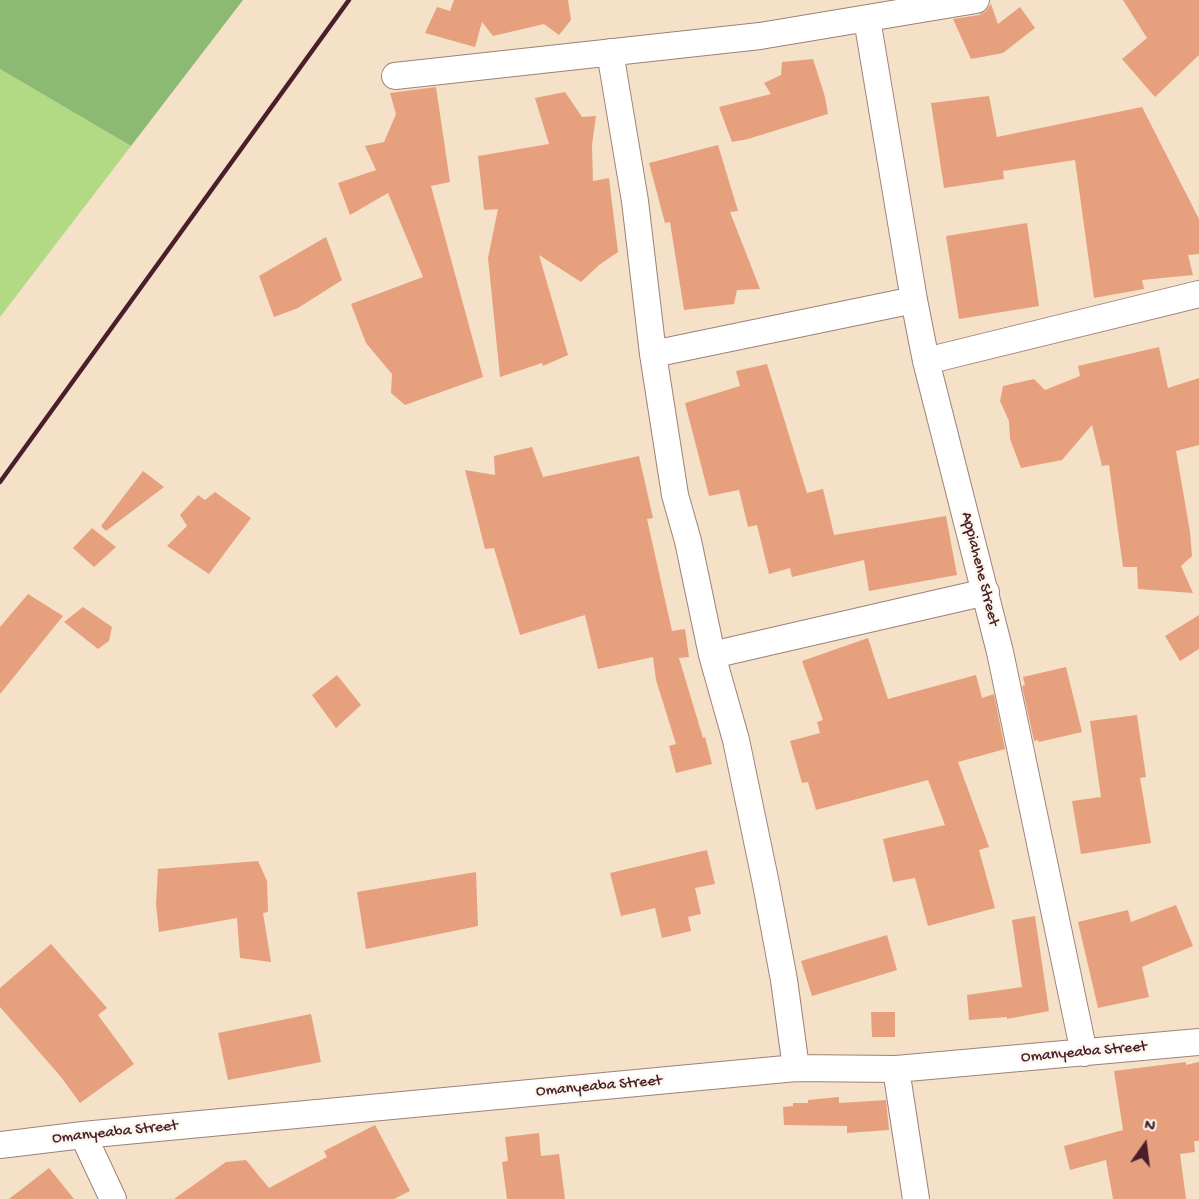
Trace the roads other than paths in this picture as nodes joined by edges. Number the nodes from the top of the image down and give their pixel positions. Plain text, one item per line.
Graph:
1 (976, 0) edge
2 (867, 19) junction
3 (610, 52) junction
4 (395, 76) dead end
5 (1199, 294) edge
6 (914, 300) junction
7 (653, 354) junction
8 (926, 361) junction
9 (986, 592) junction
10 (712, 655) junction
11 (1199, 1042) edge
12 (1084, 1053) junction
13 (796, 1068) junction
14 (896, 1069) junction
15 (83, 1135) junction
16 (0, 1145) edge
17 (113, 1199) edge
18 (916, 1199) edge

1 - 2 street
2 - 3 street
2 - 6 street, Appiahene Street
3 - 4 street
3 - 7 street
5 - 8 street
6 - 7 street
6 - 8 street, Appiahene Street
7 - 10 street
8 - 9 street, Appiahene Street
9 - 10 street
9 - 12 street, Appiahene Street
10 - 13 street
11 - 12 street, Omanyeaba Street
12 - 14 street, Omanyeaba Street
13 - 14 street, Omanyeaba Street
13 - 15 street, Omanyeaba Street
14 - 18 street
15 - 16 street, Omanyeaba Street
15 - 17 street

